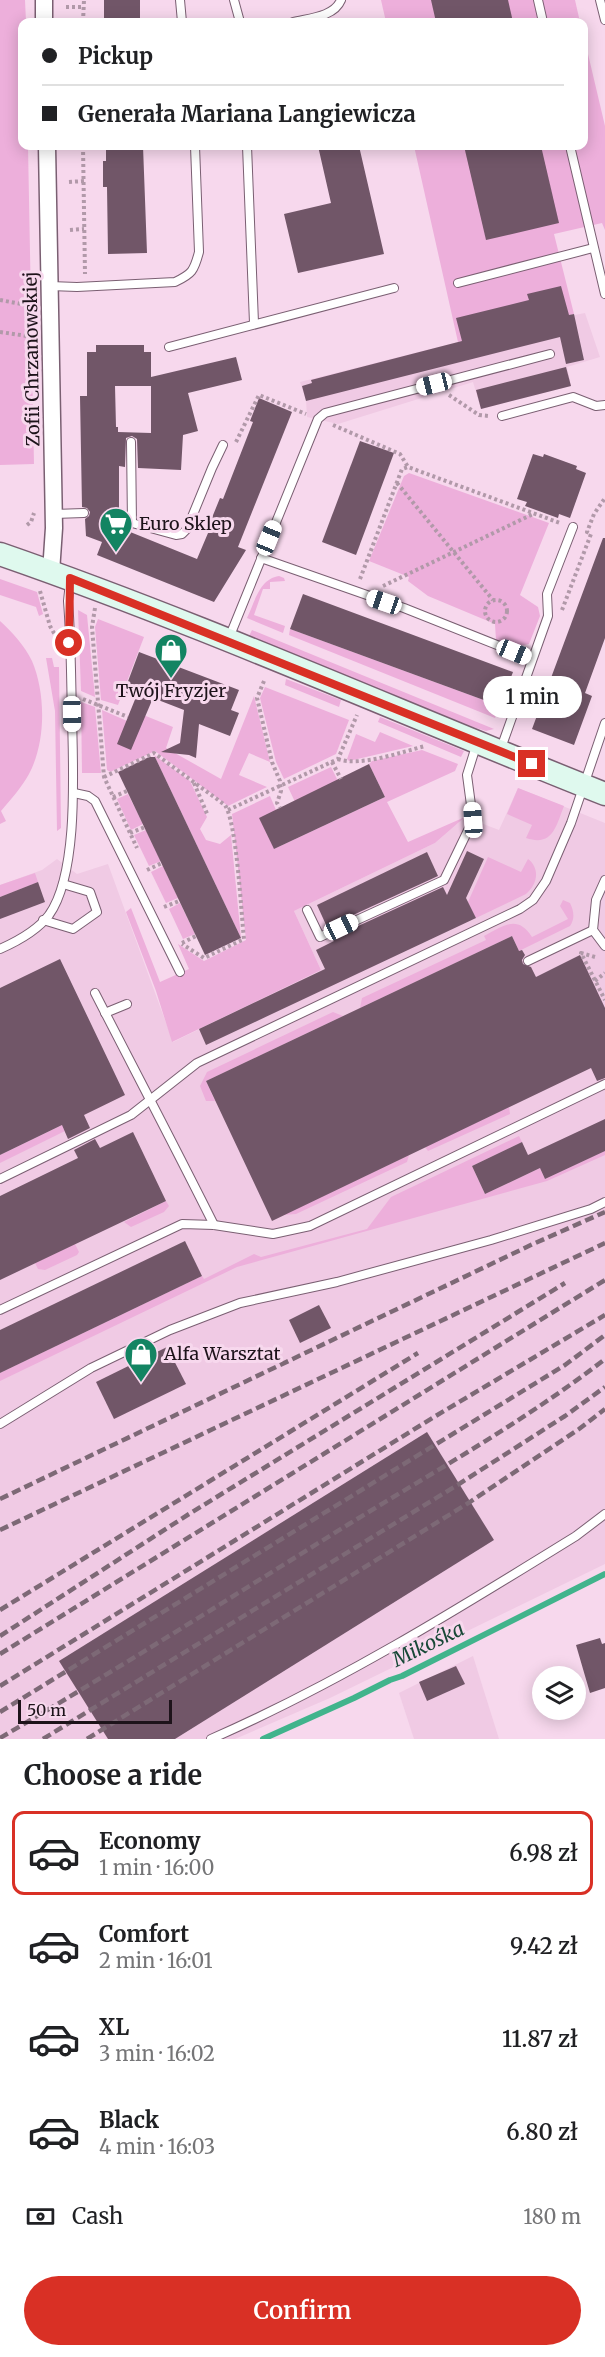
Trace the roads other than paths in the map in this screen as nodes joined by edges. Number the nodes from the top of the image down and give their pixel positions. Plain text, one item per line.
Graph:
1 (44, 0) edge
2 (180, 0) edge
3 (234, 0) edge
4 (341, 0) edge
5 (538, 0) edge
6 (600, 0) edge
7 (44, 18) edge
8 (182, 18) edge
9 (239, 18) edge
10 (310, 18) edge
11 (542, 18) edge
12 (605, 20) edge
13 (47, 150) edge
14 (195, 150) edge
15 (247, 150) edge
16 (571, 150) edge
17 (593, 248) junction
18 (602, 270) edge
19 (458, 283) dead end
20 (50, 286) junction
21 (394, 288) dead end
22 (605, 294) edge
23 (254, 323) junction
24 (169, 347) dead end
25 (550, 354) dead end
26 (605, 405) edge
27 (502, 416) road end
28 (131, 442) dead end
29 (223, 445) road end
30 (84, 513) dead end
31 (54, 514) junction
32 (110, 517) dead end
33 (132, 523) junction
34 (573, 527) road end
35 (0, 554) edge
36 (261, 558) junction
37 (53, 579) junction
38 (228, 641) junction
39 (531, 659) junction
40 (605, 723) edge
41 (477, 742) junction
42 (500, 751) junction
43 (584, 785) junction
44 (74, 793) junction
45 (605, 794) edge
46 (605, 880) edge
47 (63, 884) junction
48 (307, 909) dead end
49 (43, 920) junction
50 (593, 930) junction
51 (605, 946) edge
52 (0, 948) edge
53 (528, 961) dead end
54 (180, 972) dead end
55 (95, 993) dead end
56 (127, 1004) dead end
57 (105, 1013) junction
58 (605, 1084) edge
59 (151, 1098) junction
60 (0, 1179) edge
61 (605, 1202) edge
62 (214, 1224) junction
63 (0, 1310) edge
64 (0, 1424) edge
65 (605, 1514) edge
66 (211, 1739) edge

1 - 7 street
2 - 8 lane
3 - 9 lane
4 - 10 lane
5 - 11 lane
6 - 12 lane
13 - 20 street, Zofii Chrzanowskiej
14 - 20 lane
15 - 23 lane
16 - 17 lane
17 - 18 lane
17 - 19 lane
18 - 22 lane
20 - 31 street, Zofii Chrzanowskiej
21 - 23 lane
23 - 24 lane
25 - 36 lane
26 - 27 lane
28 - 33 lane
29 - 33 lane
30 - 31 lane
31 - 37 street, Zofii Chrzanowskiej
32 - 33 lane
34 - 39 lane
35 - 37 street
36 - 38 lane
36 - 39 lane
37 - 38 street
37 - 44 lane
38 - 41 street
39 - 42 lane
40 - 43 lane
41 - 42 street
41 - 48 lane
42 - 43 street
43 - 45 street
43 - 59 lane
44 - 47 lane
44 - 54 lane
46 - 50 lane
47 - 49 lane
47 - 49 lane
49 - 52 lane
50 - 51 lane
50 - 53 lane
55 - 57 lane
56 - 57 lane
57 - 59 lane
58 - 62 lane
59 - 60 lane
59 - 62 lane
61 - 64 lane
62 - 63 lane
65 - 66 lane

